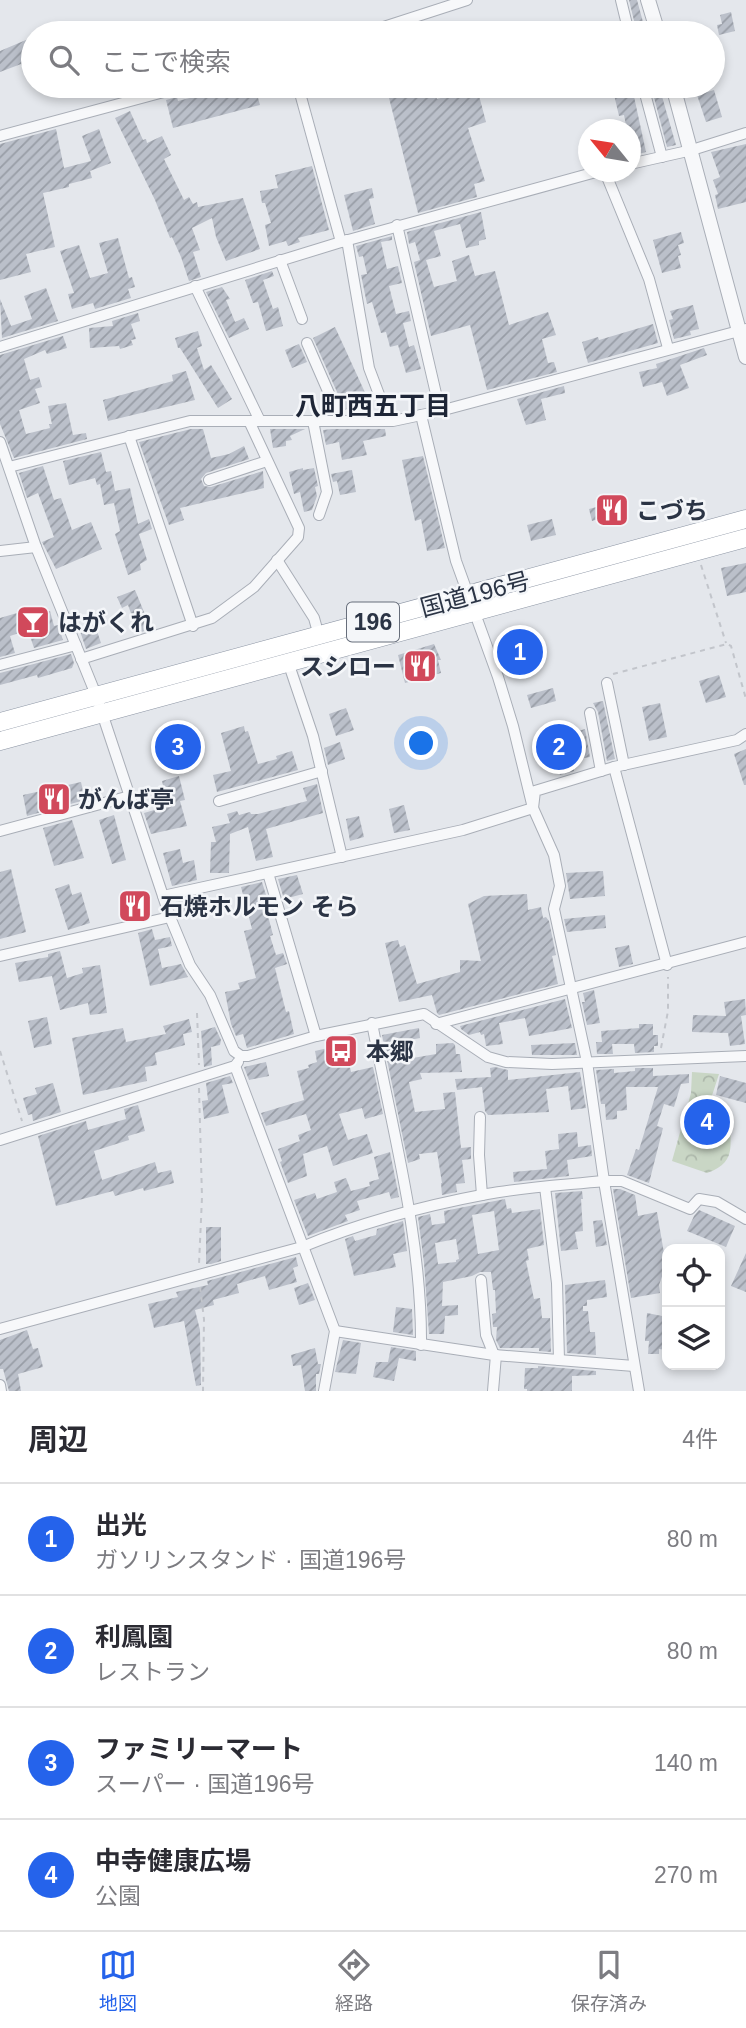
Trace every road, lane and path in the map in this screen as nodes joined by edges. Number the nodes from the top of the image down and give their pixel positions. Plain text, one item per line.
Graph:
1 (467, 0) edge
2 (621, 0) edge
3 (648, 0) edge
4 (402, 21) edge
5 (626, 21) edge
6 (654, 21) edge
7 (141, 98) edge
8 (302, 98) edge
9 (646, 98) edge
10 (677, 98) edge
11 (746, 132) edge
12 (0, 136) edge
13 (692, 150) junction
14 (662, 157) junction
15 (641, 162) edge
16 (578, 177) edge
17 (609, 182) edge
18 (397, 225) junction
19 (344, 241) junction
20 (280, 260) junction
21 (195, 286) junction
22 (302, 319) dead end
23 (742, 330) edge
24 (307, 343) dead end
25 (0, 347) edge
26 (668, 348) junction
27 (746, 356) edge
28 (440, 411) junction
29 (421, 415) junction
30 (254, 421) junction
31 (313, 421) junction
32 (341, 421) junction
33 (389, 421) junction
34 (129, 436) junction
35 (0, 442) edge
36 (267, 461) junction
37 (9, 467) junction
38 (209, 480) dead end
39 (319, 514) dead end
40 (746, 519) edge
41 (746, 538) edge
42 (36, 547) junction
43 (0, 551) edge
44 (697, 552) junction
45 (277, 560) junction
46 (470, 604) junction
47 (193, 626) junction
48 (319, 636) junction
49 (727, 644) junction
50 (76, 645) junction
51 (81, 659) junction
52 (288, 662) junction
53 (0, 665) edge
54 (607, 683) joint
55 (746, 699) edge
56 (99, 704) junction
57 (590, 713) dead end
58 (0, 722) edge
59 (746, 734) edge
60 (0, 741) edge
61 (619, 766) junction
62 (322, 771) junction
63 (601, 771) junction
64 (130, 796) junction
65 (219, 801) dead end
66 (533, 808) junction
67 (0, 831) edge
68 (342, 857) junction
69 (268, 873) junction
70 (163, 896) junction
71 (170, 917) junction
72 (746, 942) edge
73 (0, 956) edge
74 (667, 965) junction
75 (572, 988) junction
76 (197, 1013) dead end
77 (373, 1023) junction
78 (436, 1024) junction
79 (316, 1036) junction
80 (0, 1051) edge
81 (746, 1056) edge
82 (658, 1059) junction
83 (238, 1061) junction
84 (587, 1062) junction
85 (199, 1078) junction
86 (480, 1117) dead end
87 (26, 1132) junction
88 (0, 1140) edge
89 (604, 1181) junction
90 (545, 1187) junction
91 (482, 1195) junction
92 (408, 1211) junction
93 (746, 1219) edge
94 (302, 1247) junction
95 (199, 1275) junction
96 (481, 1280) dead end
97 (0, 1329) edge
98 (335, 1331) junction
99 (421, 1345) junction
100 (495, 1355) junction
101 (559, 1360) junction
102 (634, 1366) junction
103 (0, 1385) edge
104 (1, 1391) edge
105 (203, 1391) edge
106 (324, 1391) edge
107 (494, 1391) edge
108 (639, 1391) edge

1 - 4 street
2 - 5 street
3 - 6 street
7 - 12 street
8 - 19 street
9 - 14 street
10 - 13 street
11 - 13 street
13 - 14 street
13 - 23 street
14 - 15 street
16 - 18 street
17 - 26 street
18 - 19 street
18 - 28 street
19 - 20 street
19 - 33 street
20 - 21 street
20 - 22 street
21 - 25 street
21 - 30 street
23 - 26 street
23 - 27 street
24 - 32 street
26 - 28 street
28 - 29 street
29 - 33 street
29 - 46 street
30 - 31 street
30 - 34 street
30 - 36 street
31 - 32 street
31 - 39 street
32 - 33 street
34 - 37 street
34 - 47 street
35 - 37 street
36 - 38 street
36 - 45 street
37 - 42 street
40 - 46 highway, 国道196号 / 196
41 - 44 highway, 国道196号 / 196
42 - 43 street
42 - 50 street
44 - 46 highway, 国道196号 / 196
44 - 49 path
45 - 47 street
45 - 48 street
46 - 48 highway, 国道196号 / 196
46 - 52 highway, 国道196号 / 196
46 - 66 street
47 - 51 street
48 - 56 highway, 国道196号 / 196
49 - 54 path
49 - 55 path
50 - 51 street
50 - 53 street
51 - 56 street
52 - 56 highway, 国道196号 / 196
52 - 62 street
54 - 61 street
56 - 58 highway, 国道196号 / 196
56 - 60 highway, 国道196号 / 196
56 - 64 street
57 - 63 street
59 - 61 street
61 - 63 street
61 - 74 street
62 - 65 street
62 - 68 street
63 - 66 street
64 - 67 street
64 - 70 street
66 - 68 street
66 - 75 street
68 - 69 street
69 - 70 street
69 - 79 street
70 - 71 street
71 - 73 street
71 - 83 street
72 - 74 street
74 - 75 street
74 - 82 path
75 - 78 street
75 - 84 street
76 - 85 path
77 - 78 street
77 - 79 street
77 - 92 street
78 - 84 street
79 - 83 street
80 - 87 path
81 - 82 street
82 - 84 street
83 - 85 street
83 - 94 street
84 - 89 street
85 - 87 street
85 - 95 path
86 - 91 street
87 - 88 street
89 - 90 street
89 - 93 street
89 - 102 street
90 - 91 street
90 - 101 street
91 - 92 street
92 - 94 street
92 - 99 street
94 - 95 street
94 - 98 street
95 - 97 street
95 - 105 path
96 - 100 street
98 - 99 street
98 - 106 street
99 - 100 street
100 - 101 street
100 - 107 street
101 - 102 street
102 - 108 street
103 - 104 street

